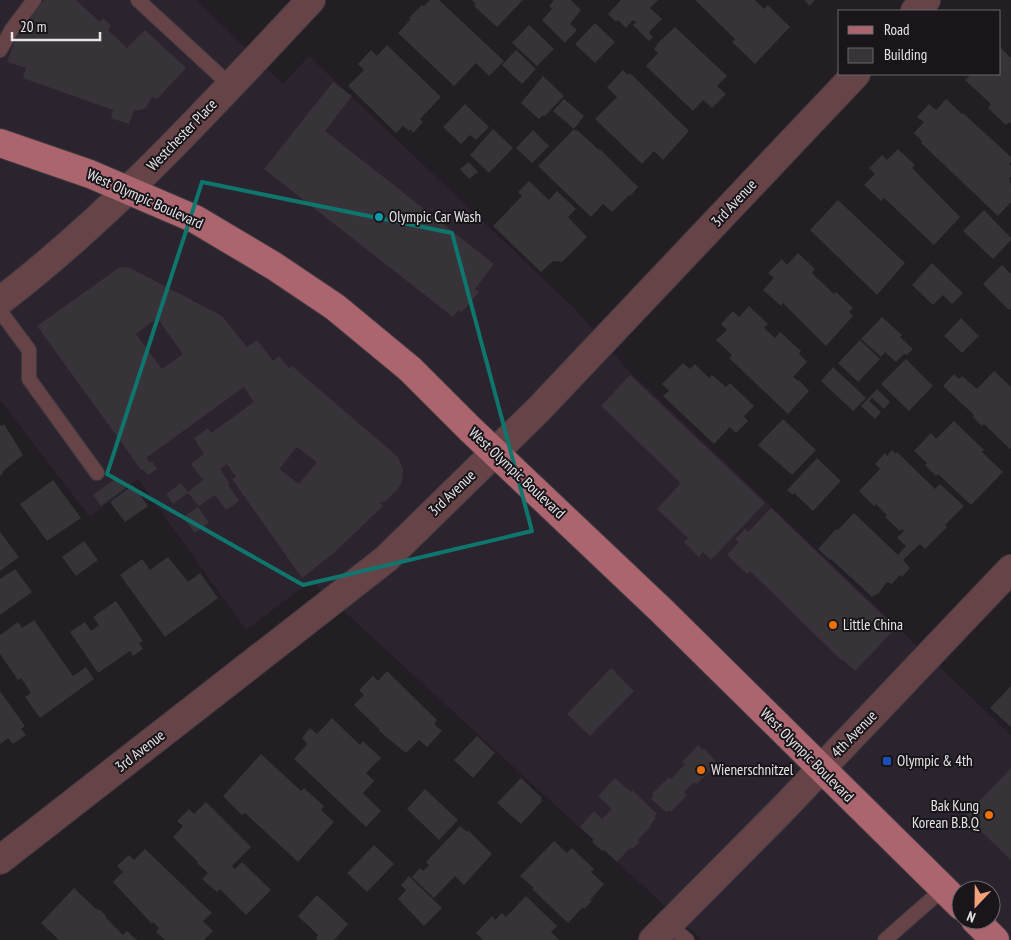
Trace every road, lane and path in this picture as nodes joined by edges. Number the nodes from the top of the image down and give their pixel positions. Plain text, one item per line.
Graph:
1 (34, 0) edge
2 (138, 0) edge
3 (311, 0) edge
4 (926, 0) edge
5 (916, 10) edge
6 (0, 50) edge
7 (855, 75) edge
8 (230, 86) junction
9 (0, 143) edge
10 (126, 191) junction
11 (0, 301) edge
12 (0, 311) edge
13 (495, 452) junction
14 (97, 473) dead end
15 (1011, 569) edge
16 (822, 768) junction
17 (0, 860) edge
18 (951, 896) edge
19 (951, 898) edge
20 (985, 930) edge
21 (669, 935) edge
22 (885, 940) edge
23 (995, 940) edge

1 - 6 lane
2 - 8 lane
3 - 8 street, Westchester Place
4 - 5 street
7 - 13 street, 3rd Avenue
8 - 10 street, Westchester Place
9 - 10 main road, West Olympic Boulevard
10 - 11 street, Westchester Place
10 - 13 main road, West Olympic Boulevard
12 - 14 lane
13 - 16 main road, West Olympic Boulevard
13 - 17 street, 3rd Avenue
15 - 16 street, 4th Avenue
16 - 18 main road, West Olympic Boulevard
16 - 21 street, 4th Avenue
19 - 22 lane
20 - 23 main road

